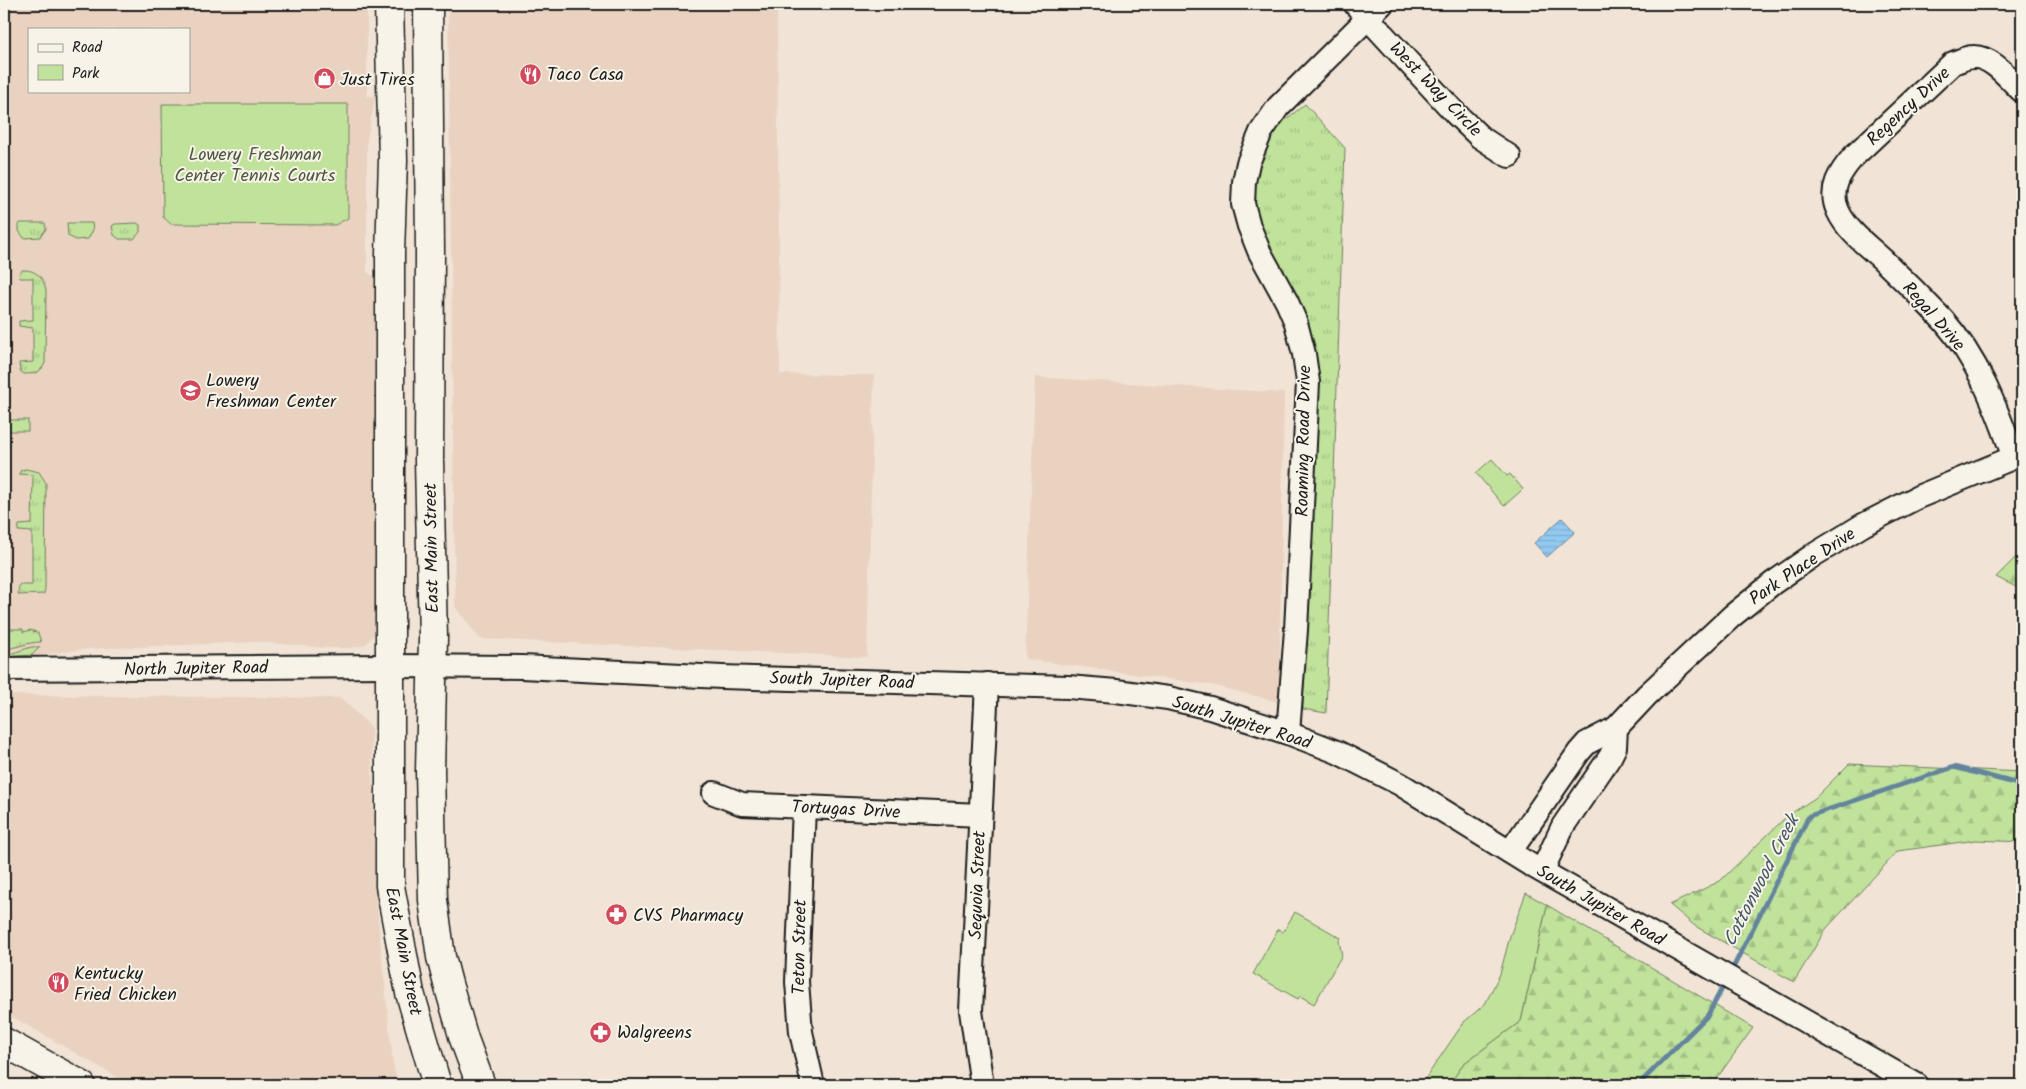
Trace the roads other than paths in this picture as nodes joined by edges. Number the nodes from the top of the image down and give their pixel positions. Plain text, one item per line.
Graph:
1 (389, 4) edge
2 (428, 4) edge
3 (1368, 8) edge
4 (2022, 91) edge
5 (1508, 156) dead end
6 (1834, 190) joint
7 (430, 253) junction
8 (390, 254) junction
9 (2018, 456) edge
10 (389, 666) junction
11 (432, 667) junction
12 (4, 669) edge
13 (987, 684) junction
14 (1616, 728) junction
15 (1288, 733) junction
16 (714, 793) dead end
17 (804, 807) junction
18 (980, 816) junction
19 (1510, 852) junction
20 (1542, 871) junction
21 (441, 957) junction
22 (403, 966) junction
23 (4, 1042) edge
24 (81, 1085) edge
25 (437, 1085) edge
26 (481, 1085) edge
27 (813, 1085) edge
28 (982, 1085) edge
29 (1917, 1085) edge

1 - 8 main road, East Main Street
2 - 7 main road, East Main Street
3 - 5 street, West Way Circle
3 - 15 street, Roaming Road Drive
4 - 6 street, Regency Drive
6 - 9 street, Regal Drive
7 - 8 main road
7 - 11 main road, East Main Street
8 - 10 main road, East Main Street
9 - 14 street, Park Place Drive
10 - 11 street, South Jupiter Road
10 - 12 street, North Jupiter Road
10 - 22 main road, East Main Street
11 - 13 street, South Jupiter Road
11 - 21 main road, East Main Street
13 - 15 street, South Jupiter Road
13 - 18 street, Sequoia Street
14 - 19 street, Park Place Drive
14 - 20 street
15 - 19 street, South Jupiter Road
16 - 17 street, Tortugas Drive
17 - 18 street, Tortugas Drive
17 - 27 street, Teton Street
18 - 28 street, Sequoia Street
19 - 20 street, South Jupiter Road
20 - 29 street, South Jupiter Road
21 - 22 main road
21 - 26 main road, East Main Street
22 - 25 main road, East Main Street
23 - 24 main road

